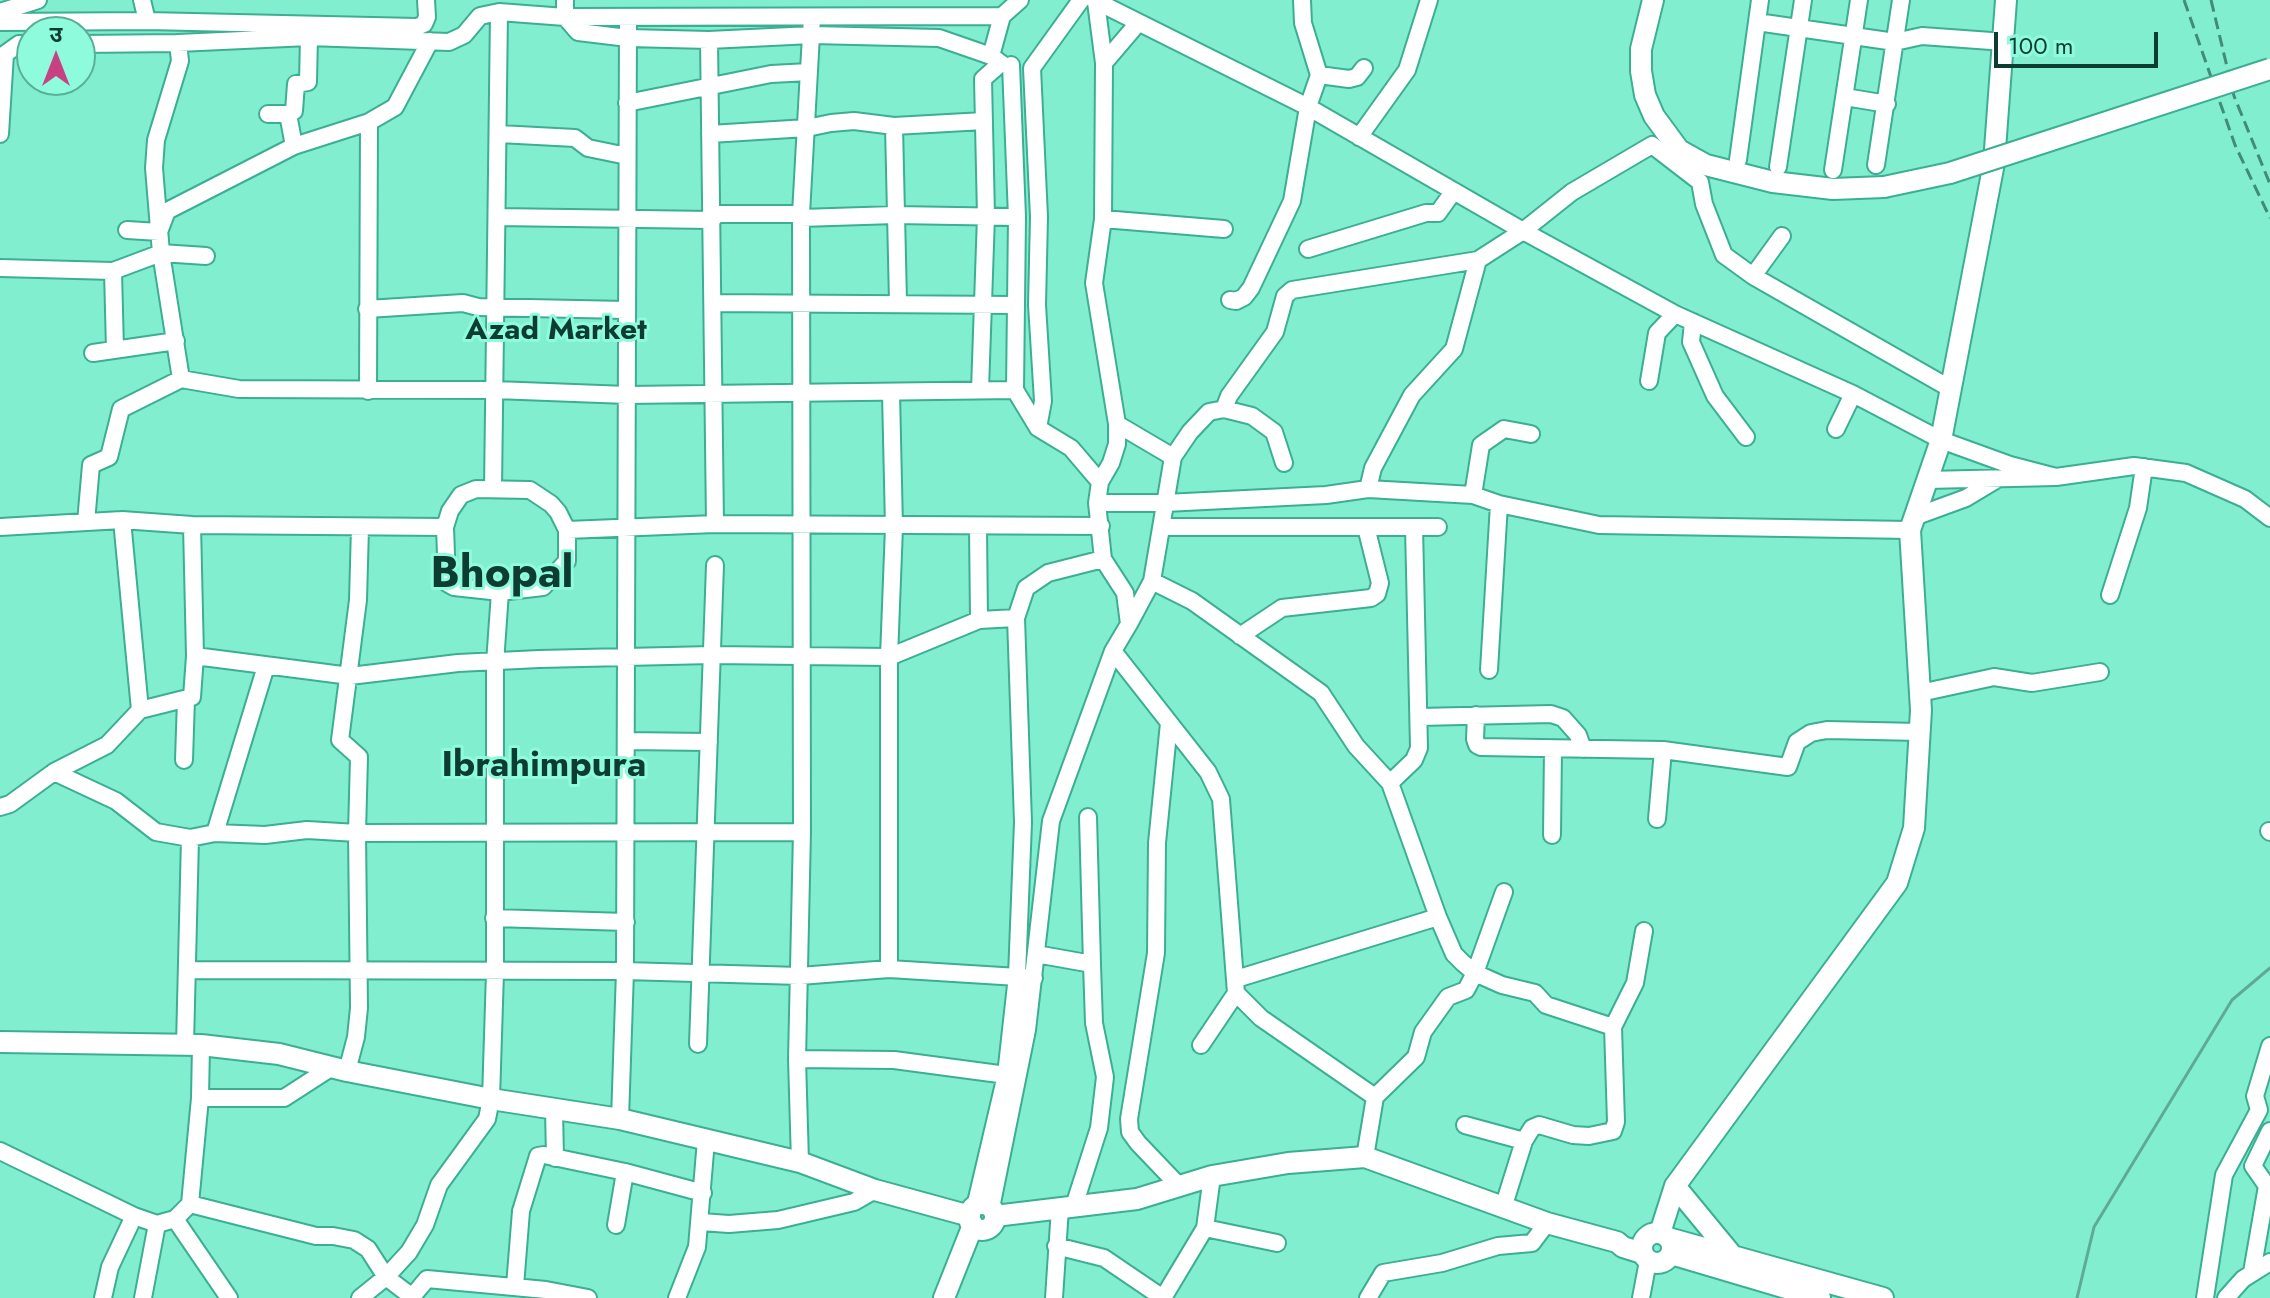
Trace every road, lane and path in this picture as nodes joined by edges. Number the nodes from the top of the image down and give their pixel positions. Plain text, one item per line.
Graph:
1 (38, 0) edge
2 (142, 0) edge
3 (426, 0) edge
4 (1020, 0) edge
5 (1302, 0) edge
6 (1429, 0) edge
7 (1653, 0) edge
8 (1760, 0) edge
9 (1803, 0) edge
10 (1859, 0) edge
11 (1901, 0) edge
12 (2006, 0) edge
13 (1091, 1) edge
14 (565, 9) edge
15 (0, 12) edge
16 (499, 12) junction
17 (1002, 16) junction
18 (812, 17) junction
19 (628, 18) junction
20 (147, 21) junction
21 (0, 22) edge
22 (1757, 22) junction
23 (1138, 23) junction
24 (1799, 28) junction
25 (812, 35) junction
26 (1854, 36) junction
27 (309, 37) junction
28 (628, 38) junction
29 (709, 40) junction
30 (430, 41) junction
31 (1895, 42) junction
32 (2005, 42) junction
33 (178, 43) junction
34 (96, 44) edge
35 (16, 46) edge
36 (1001, 61) junction
37 (1104, 63) junction
38 (1032, 68) junction
39 (1364, 68) dead end
40 (2270, 69) edge
41 (809, 72) junction
42 (1319, 75) junction
43 (709, 86) junction
44 (1845, 97) junction
45 (627, 103) junction
46 (1887, 104) junction
47 (1308, 107) junction
48 (268, 114) dead end
49 (288, 114) junction
50 (984, 121) junction
51 (369, 122) junction
52 (894, 126) junction
53 (807, 128) junction
54 (0, 134) edge
55 (499, 134) junction
56 (710, 134) junction
57 (1359, 137) junction
58 (294, 146) junction
59 (627, 156) junction
60 (1738, 160) dead end
61 (1876, 165) dead end
62 (1778, 167) dead end
63 (1833, 170) dead end
64 (1453, 192) junction
65 (895, 215) junction
66 (801, 216) junction
67 (986, 216) junction
68 (497, 217) junction
69 (1017, 217) junction
70 (627, 218) junction
71 (1103, 219) junction
72 (712, 220) junction
73 (1224, 229) dead end
74 (127, 230) dead end
75 (1523, 231) junction
76 (159, 232) junction
77 (1782, 236) dead end
78 (1308, 249) dead end
79 (161, 253) junction
80 (206, 256) dead end
81 (1478, 260) junction
82 (0, 268) edge
83 (113, 271) junction
84 (1753, 276) junction
85 (1230, 300) dead end
86 (898, 302) junction
87 (713, 303) junction
88 (984, 304) junction
89 (802, 305) junction
90 (1016, 305) junction
91 (496, 307) junction
92 (367, 309) junction
93 (627, 310) junction
94 (1675, 314) junction
95 (1693, 322) junction
96 (176, 341) junction
97 (115, 350) junction
98 (93, 353) dead end
99 (181, 379) junction
100 (1649, 381) dead end
101 (1951, 389) junction
102 (495, 390) junction
103 (980, 390) junction
104 (1015, 390) junction
105 (368, 391) junction
106 (715, 392) junction
107 (801, 392) junction
108 (891, 393) junction
109 (1853, 394) junction
110 (627, 395) junction
111 (1224, 409) junction
112 (1117, 424) junction
113 (1038, 428) junction
114 (1836, 429) dead end
115 (1531, 434) dead end
116 (1746, 437) dead end
117 (1941, 440) junction
118 (1173, 457) junction
119 (1284, 463) dead end
120 (2004, 463) junction
121 (2144, 467) junction
122 (2056, 477) junction
123 (1927, 480) junction
124 (1997, 480) junction
125 (1100, 482) junction
126 (493, 489) junction
127 (1368, 489) junction
128 (1473, 495) junction
129 (1097, 503) junction
130 (1165, 503) junction
131 (1499, 504) junction
132 (2270, 518) edge
133 (122, 520) junction
134 (86, 522) junction
135 (715, 524) junction
136 (1912, 524) junction
137 (192, 525) junction
138 (803, 525) junction
139 (978, 526) junction
140 (1101, 526) junction
141 (0, 527) edge
142 (360, 527) junction
143 (445, 527) junction
144 (625, 527) junction
145 (894, 527) junction
146 (1163, 527) junction
147 (1366, 527) junction
148 (1414, 527) junction
149 (1438, 527) dead end
150 (567, 530) junction
151 (1103, 559) junction
152 (715, 565) dead end
153 (1152, 581) junction
154 (500, 592) junction
155 (2110, 595) dead end
156 (1016, 618) junction
157 (979, 620) junction
158 (1129, 624) junction
159 (1240, 636) junction
160 (1113, 651) junction
161 (712, 655) junction
162 (195, 656) junction
163 (889, 657) junction
164 (626, 658) junction
165 (802, 658) junction
166 (495, 663) junction
167 (266, 666) junction
168 (1489, 670) dead end
169 (2100, 672) dead end
170 (350, 676) junction
171 (1920, 693) junction
172 (186, 699) junction
173 (140, 710) junction
174 (1476, 715) junction
175 (1419, 717) junction
176 (1169, 723) junction
177 (1920, 732) junction
178 (626, 741) junction
179 (709, 742) junction
180 (1553, 749) junction
181 (1583, 749) junction
182 (1663, 750) junction
183 (184, 760) dead end
184 (54, 772) junction
185 (1390, 783) junction
186 (0, 807) edge
187 (1088, 817) dead end
188 (1657, 819) dead end
189 (706, 830) junction
190 (626, 831) junction
191 (493, 832) junction
192 (802, 832) junction
193 (215, 833) junction
194 (357, 833) junction
195 (1552, 835) dead end
196 (190, 838) junction
197 (1504, 892) dead end
198 (1018, 905) junction
199 (1041, 908) junction
200 (1438, 917) junction
201 (494, 918) junction
202 (626, 922) junction
203 (1644, 931) dead end
204 (1036, 954) junction
205 (1092, 964) junction
206 (889, 969) junction
207 (187, 970) junction
208 (357, 971) junction
209 (625, 971) junction
210 (495, 972) junction
211 (1475, 973) junction
212 (701, 974) junction
213 (800, 976) junction
214 (1026, 977) junction
215 (1236, 986) junction
216 (1613, 1027) junction
217 (0, 1042) edge
218 (698, 1044) dead end
219 (193, 1045) junction
220 (1201, 1045) dead end
221 (2270, 1046) edge
222 (797, 1059) junction
223 (339, 1069) junction
224 (1012, 1076) junction
225 (1375, 1097) junction
226 (200, 1098) junction
227 (491, 1099) junction
228 (554, 1109) junction
229 (620, 1119) junction
230 (1465, 1125) dead end
231 (2270, 1131) edge
232 (706, 1140) junction
233 (1524, 1141) junction
234 (0, 1151) edge
235 (1365, 1157) junction
236 (555, 1158) junction
237 (800, 1162) junction
238 (625, 1172) junction
239 (1212, 1176) junction
240 (1675, 1186) junction
241 (1180, 1187) junction
242 (875, 1190) junction
243 (703, 1193) junction
244 (190, 1204) junction
245 (1067, 1207) junction
246 (1503, 1208) junction
247 (134, 1216) junction
248 (981, 1217) junction
249 (175, 1219) junction
250 (701, 1222) junction
251 (1547, 1223) junction
252 (157, 1224) junction
253 (616, 1225) dead end
254 (1205, 1228) junction
255 (1277, 1243) dead end
256 (1056, 1246) junction
257 (1656, 1246) junction
258 (1731, 1254) junction
259 (2270, 1262) edge
260 (2252, 1272) junction
261 (386, 1277) junction
262 (515, 1286) junction
263 (536, 1294) edge
264 (1152, 1295) edge
265 (411, 1297) edge
266 (103, 1298) edge
267 (143, 1298) edge
268 (229, 1298) edge
269 (360, 1298) edge
270 (588, 1298) edge
271 (677, 1298) edge
272 (944, 1298) edge
273 (956, 1298) edge
274 (1054, 1298) edge
275 (1368, 1298) edge
276 (1641, 1298) edge
277 (1820, 1298) edge
278 (1883, 1298) edge
279 (2205, 1298) edge
280 (2226, 1298) edge

1 - 15 street
2 - 20 street
3 - 20 street
4 - 17 street
5 - 42 street
6 - 57 street
7 - 40 main road, bridge
8 - 22 street
9 - 24 street
10 - 26 street
11 - 31 street
12 - 32 main road
13 - 23 street
13 - 37 street
13 - 38 street
14 - 16 street
14 - 19 street
14 - 28 street
16 - 30 street
16 - 55 street
17 - 18 street
17 - 36 street
18 - 19 street
18 - 25 street
19 - 28 street
20 - 21 street
22 - 24 street
22 - 60 street
23 - 37 street
23 - 47 street
24 - 26 street
24 - 62 street
25 - 29 street
25 - 36 street
25 - 41 street
26 - 31 street
26 - 44 street
27 - 30 street
27 - 33 street
27 - 49 street
28 - 29 street
28 - 45 street
29 - 43 street
30 - 51 street
31 - 32 street
31 - 46 street
32 - 101 main road
33 - 34 street
33 - 76 street
35 - 54 street
36 - 38 street
36 - 50 street
36 - 69 street
37 - 71 street
38 - 113 street
39 - 42 street
41 - 43 street
41 - 53 street
42 - 47 street
43 - 45 street
43 - 56 street
44 - 46 street
44 - 63 street
45 - 59 street
46 - 61 street
47 - 57 street
47 - 85 street
48 - 49 street
49 - 58 street
50 - 52 street
50 - 67 street
51 - 58 street
51 - 92 street
52 - 53 street
52 - 65 street
53 - 56 street
53 - 66 street
55 - 59 street
55 - 68 street
56 - 72 street
57 - 64 street
58 - 76 street
59 - 70 street
64 - 75 street
64 - 78 street
65 - 66 street
65 - 67 street
65 - 86 street
66 - 72 street
66 - 89 street
67 - 69 street
67 - 88 street
68 - 70 street
68 - 91 street
69 - 90 street
70 - 72 street
70 - 93 street
71 - 73 street
71 - 112 street
72 - 87 street
74 - 76 street
75 - 81 street
75 - 84 street
75 - 94 street
76 - 79 street
77 - 84 street
79 - 80 street
79 - 83 street
79 - 96 street
81 - 111 street
81 - 127 street
82 - 83 street
83 - 97 street
84 - 101 street
86 - 88 street
86 - 89 street
87 - 89 street
87 - 106 street
88 - 90 street
88 - 103 street
89 - 107 street
90 - 104 street
91 - 92 street
91 - 93 street
91 - 102 street
92 - 105 street
93 - 110 street
94 - 95 street
94 - 100 street
95 - 109 street
95 - 116 street
96 - 97 street
96 - 99 street
97 - 98 street
99 - 105 street
99 - 134 street
101 - 117 main road
102 - 105 street
102 - 110 street
102 - 126 street
103 - 104 street
103 - 108 street
104 - 113 street
106 - 107 street
106 - 110 street
106 - 135 street
107 - 108 street
107 - 138 street
108 - 145 street
109 - 114 street
109 - 117 street
110 - 144 street
111 - 118 street
111 - 119 street
112 - 118 street
112 - 125 street
113 - 125 street
115 - 128 street
117 - 120 street
117 - 123 main road
118 - 130 street
120 - 122 street
120 - 124 street
121 - 122 street
121 - 132 street
121 - 155 street
122 - 124 street
123 - 124 street
123 - 136 main road
124 - 136 street
125 - 129 street
126 - 143 street
126 - 150 street
127 - 128 street
127 - 130 street
128 - 131 street
129 - 130 street
129 - 140 street
130 - 146 street
131 - 136 street
131 - 168 street
133 - 134 street
133 - 137 street
133 - 173 street
134 - 141 street
135 - 138 street
135 - 144 street
136 - 171 main road
137 - 142 street
137 - 162 street
138 - 145 street
138 - 165 street
139 - 140 street
139 - 145 street
139 - 157 street
140 - 151 street
142 - 143 street
142 - 170 street
143 - 154 street
144 - 150 street
144 - 164 street
145 - 163 street
146 - 147 street
146 - 153 street
147 - 148 street
147 - 159 street
148 - 149 street
148 - 175 street
150 - 154 street
151 - 156 street
151 - 158 street
152 - 161 street
153 - 158 street
153 - 159 street
154 - 166 street
156 - 157 street
156 - 198 street
157 - 163 street
158 - 160 street
159 - 185 street
160 - 176 street
160 - 199 street
161 - 164 street
161 - 165 street
161 - 179 street
162 - 167 street
162 - 172 street
163 - 165 street
163 - 206 street
164 - 166 street
164 - 178 street
165 - 192 street
166 - 170 street
166 - 191 street
167 - 170 street
167 - 193 street
169 - 171 street
170 - 194 street
171 - 177 main road
172 - 173 street
172 - 183 street
173 - 184 street
174 - 175 street
174 - 180 street
174 - 181 street
175 - 185 street
176 - 215 street
176 - 241 street
177 - 182 street
177 - 240 main road
178 - 179 street
178 - 190 street
179 - 189 street
180 - 181 street
180 - 195 street
181 - 182 street
182 - 188 street
184 - 186 street
184 - 196 street
185 - 200 street
187 - 205 street
189 - 190 street
189 - 192 street
189 - 212 street
190 - 191 street
190 - 202 street
191 - 194 street
191 - 201 street
192 - 213 street
193 - 194 street
193 - 196 street
194 - 208 street
196 - 207 street
197 - 211 street
198 - 199 street
198 - 214 street
199 - 204 street
200 - 211 street
200 - 215 street
201 - 202 street
201 - 210 street
202 - 209 street
203 - 216 street
204 - 205 street
204 - 214 street
205 - 245 street
206 - 213 street
206 - 214 street
207 - 208 street
207 - 219 street
208 - 210 street
208 - 223 street
209 - 210 street
209 - 212 street
209 - 229 street
210 - 227 street
211 - 216 street
211 - 225 street
212 - 213 street
212 - 218 street
213 - 222 street
214 - 224 street
215 - 220 street
215 - 225 street
216 - 233 street
217 - 219 main road
219 - 223 main road
219 - 226 street
221 - 279 street
222 - 224 street
222 - 237 street
223 - 226 street
223 - 227 main road
224 - 248 street
225 - 235 street
226 - 244 street
227 - 228 main road
227 - 261 street
228 - 229 main road
228 - 236 street
229 - 232 main road
230 - 233 street
231 - 260 street
232 - 237 main road
232 - 243 street
233 - 246 street
234 - 247 street
235 - 239 main road
235 - 246 main road
236 - 238 street
236 - 262 street
237 - 242 main road
238 - 243 street
238 - 253 street
239 - 241 main road
239 - 254 street
240 - 257 main road
240 - 258 main road
241 - 245 main road
242 - 248 main road
242 - 250 street
243 - 250 street
244 - 249 street
244 - 261 street
245 - 248 main road
245 - 256 street
246 - 251 main road
247 - 252 street
247 - 266 street
248 - 272 main road
248 - 273 main road
249 - 252 street
249 - 268 street
250 - 271 street
251 - 257 main road
251 - 275 street
252 - 267 street
254 - 255 street
254 - 264 street
256 - 264 street
256 - 274 street
257 - 258 main road
257 - 276 street
257 - 277 main road
258 - 278 main road
259 - 260 street
260 - 280 street
261 - 265 street
261 - 269 street
262 - 263 street
262 - 265 street
263 - 270 street

